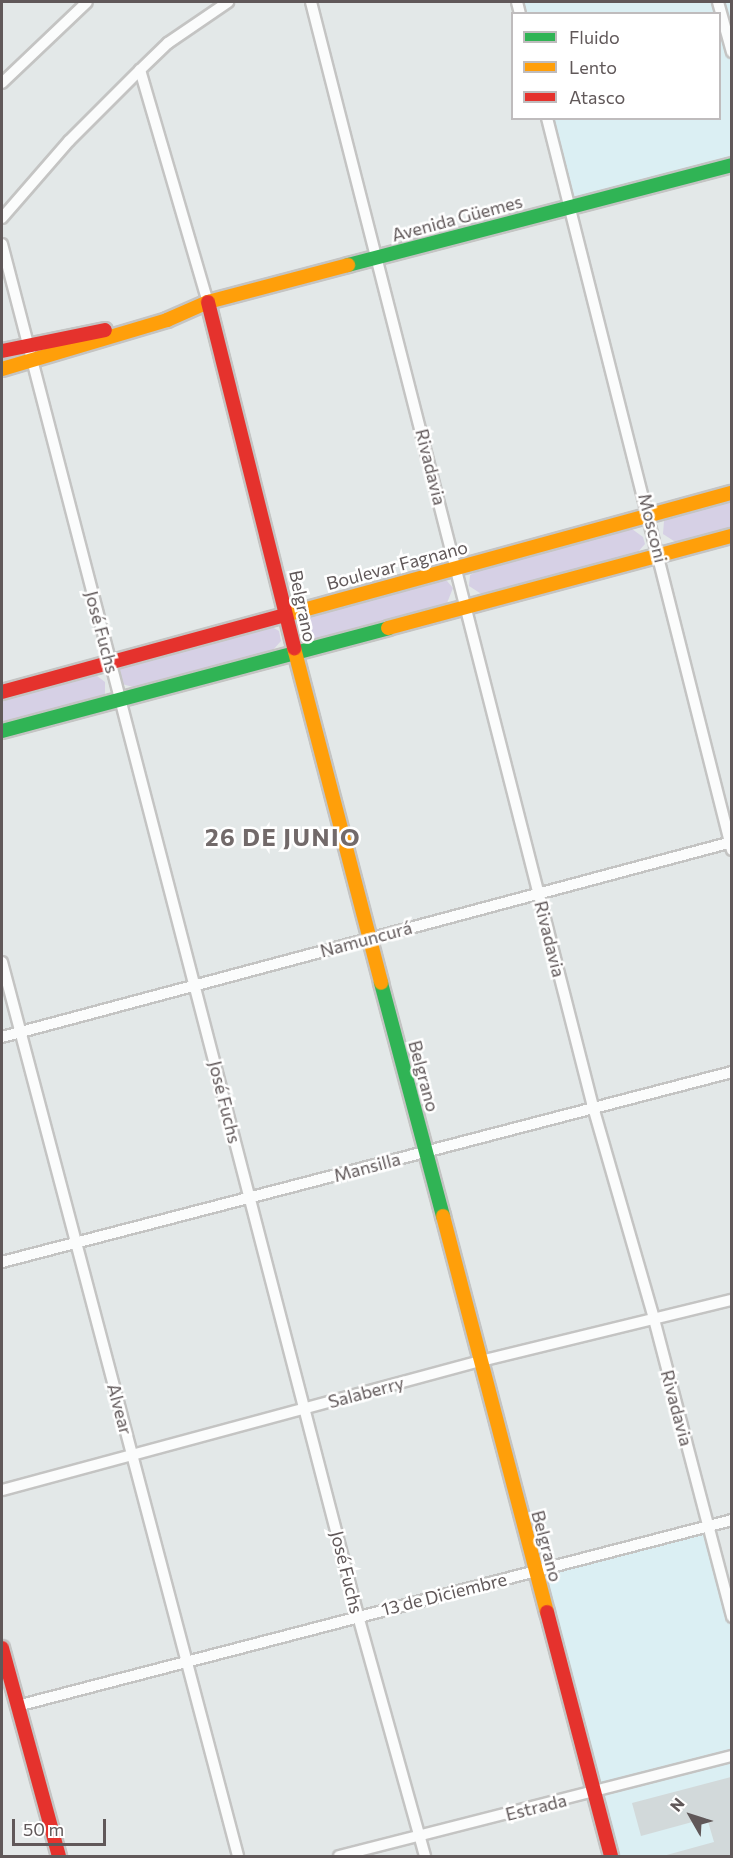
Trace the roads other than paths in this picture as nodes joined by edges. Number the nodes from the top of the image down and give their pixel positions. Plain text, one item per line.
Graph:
1 (87, 2) edge
2 (228, 2) edge
3 (311, 2) edge
4 (721, 13) edge
5 (732, 52) edge
6 (140, 70) junction
7 (2, 82) edge
8 (548, 120) edge
9 (732, 165) edge
10 (570, 208) junction
11 (2, 218) edge
12 (2, 244) edge
13 (378, 258) junction
14 (208, 302) junction
15 (2, 351) edge
16 (32, 353) junction
17 (2, 369) edge
18 (732, 493) edge
19 (650, 515) junction
20 (732, 536) edge
21 (660, 556) junction
22 (457, 569) junction
23 (468, 609) junction
24 (288, 612) junction
25 (295, 654) junction
26 (108, 662) junction
27 (2, 692) edge
28 (119, 698) junction
29 (2, 731) edge
30 (731, 845) edge
31 (538, 894) junction
32 (369, 938) junction
33 (2, 962) edge
34 (195, 982) junction
35 (20, 1032) junction
36 (2, 1037) edge
37 (732, 1072) edge
38 (593, 1107) junction
39 (425, 1151) junction
40 (250, 1198) junction
41 (75, 1244) junction
42 (2, 1262) edge
43 (732, 1300) edge
44 (654, 1319) junction
45 (481, 1361) junction
46 (306, 1408) junction
47 (132, 1453) junction
48 (2, 1490) edge
49 (732, 1520) edge
50 (708, 1526) junction
51 (535, 1570) junction
52 (358, 1616) junction
53 (732, 1617) edge
54 (2, 1648) edge
55 (185, 1660) junction
56 (17, 1706) junction
57 (732, 1756) edge
58 (594, 1793) junction
59 (419, 1836) junction
60 (59, 1857) edge
61 (238, 1857) edge
62 (339, 1857) edge
63 (425, 1857) edge
64 (611, 1857) edge

1 - 7 street
2 - 6 street
3 - 13 street, Rivadavia
4 - 5 street
6 - 11 street
6 - 14 street
8 - 10 street, Mosconi
9 - 10 street, Avenida Güemes
10 - 13 street, Avenida Güemes
10 - 19 street, Mosconi
12 - 16 street, José Fuchs
13 - 14 street, Avenida Güemes
13 - 22 street, Rivadavia
14 - 16 street, Avenida Güemes
14 - 24 street, Belgrano
15 - 16 street, Avenida Güemes
16 - 17 street, Avenida Güemes
16 - 26 street, José Fuchs
18 - 19 street, Boulevar Fagnano
19 - 21 street, Mosconi
19 - 22 street, Boulevar Fagnano
20 - 21 street
21 - 23 street
21 - 30 street, Mosconi
22 - 23 street, Rivadavia
22 - 24 street, Boulevar Fagnano
23 - 25 street
23 - 31 street, Rivadavia
24 - 25 street, Belgrano
24 - 26 street, Boulevar Fagnano
25 - 28 street
25 - 32 street, Belgrano
26 - 27 street, Boulevar Fagnano
26 - 28 street, José Fuchs
28 - 29 street
28 - 34 street, José Fuchs
30 - 31 street, Namuncurá
31 - 32 street, Namuncurá
31 - 38 street, Rivadavia
32 - 34 street, Namuncurá
32 - 39 street, Belgrano
33 - 35 street, Alvear
34 - 35 street, Namuncurá
34 - 40 street, José Fuchs
35 - 36 street, Namuncurá
35 - 41 street, Alvear
37 - 38 street, Mansilla
38 - 39 street, Mansilla
38 - 44 street, Rivadavia
39 - 40 street, Mansilla
39 - 45 street, Belgrano
40 - 41 street, Mansilla
40 - 46 street, José Fuchs
41 - 42 street, Mansilla
41 - 47 street, Alvear
43 - 44 street, Salaberry
44 - 45 street, Salaberry
44 - 50 street, Rivadavia
45 - 46 street, Salaberry
45 - 51 street, Belgrano
46 - 47 street, Salaberry
46 - 52 street, José Fuchs
47 - 48 street, Salaberry
47 - 55 street, Alvear
49 - 50 street, 13 de Diciembre
50 - 51 street, 13 de Diciembre
50 - 53 street, Rivadavia
51 - 52 street, 13 de Diciembre
51 - 58 street, Belgrano
52 - 55 street, 13 de Diciembre
52 - 59 street, José Fuchs
54 - 56 street
55 - 56 street, 13 de Diciembre
55 - 61 street, Alvear
56 - 60 street
57 - 58 street, Estrada
58 - 59 street, Estrada
58 - 64 street, Belgrano
59 - 62 street, Estrada
59 - 63 street, José Fuchs

